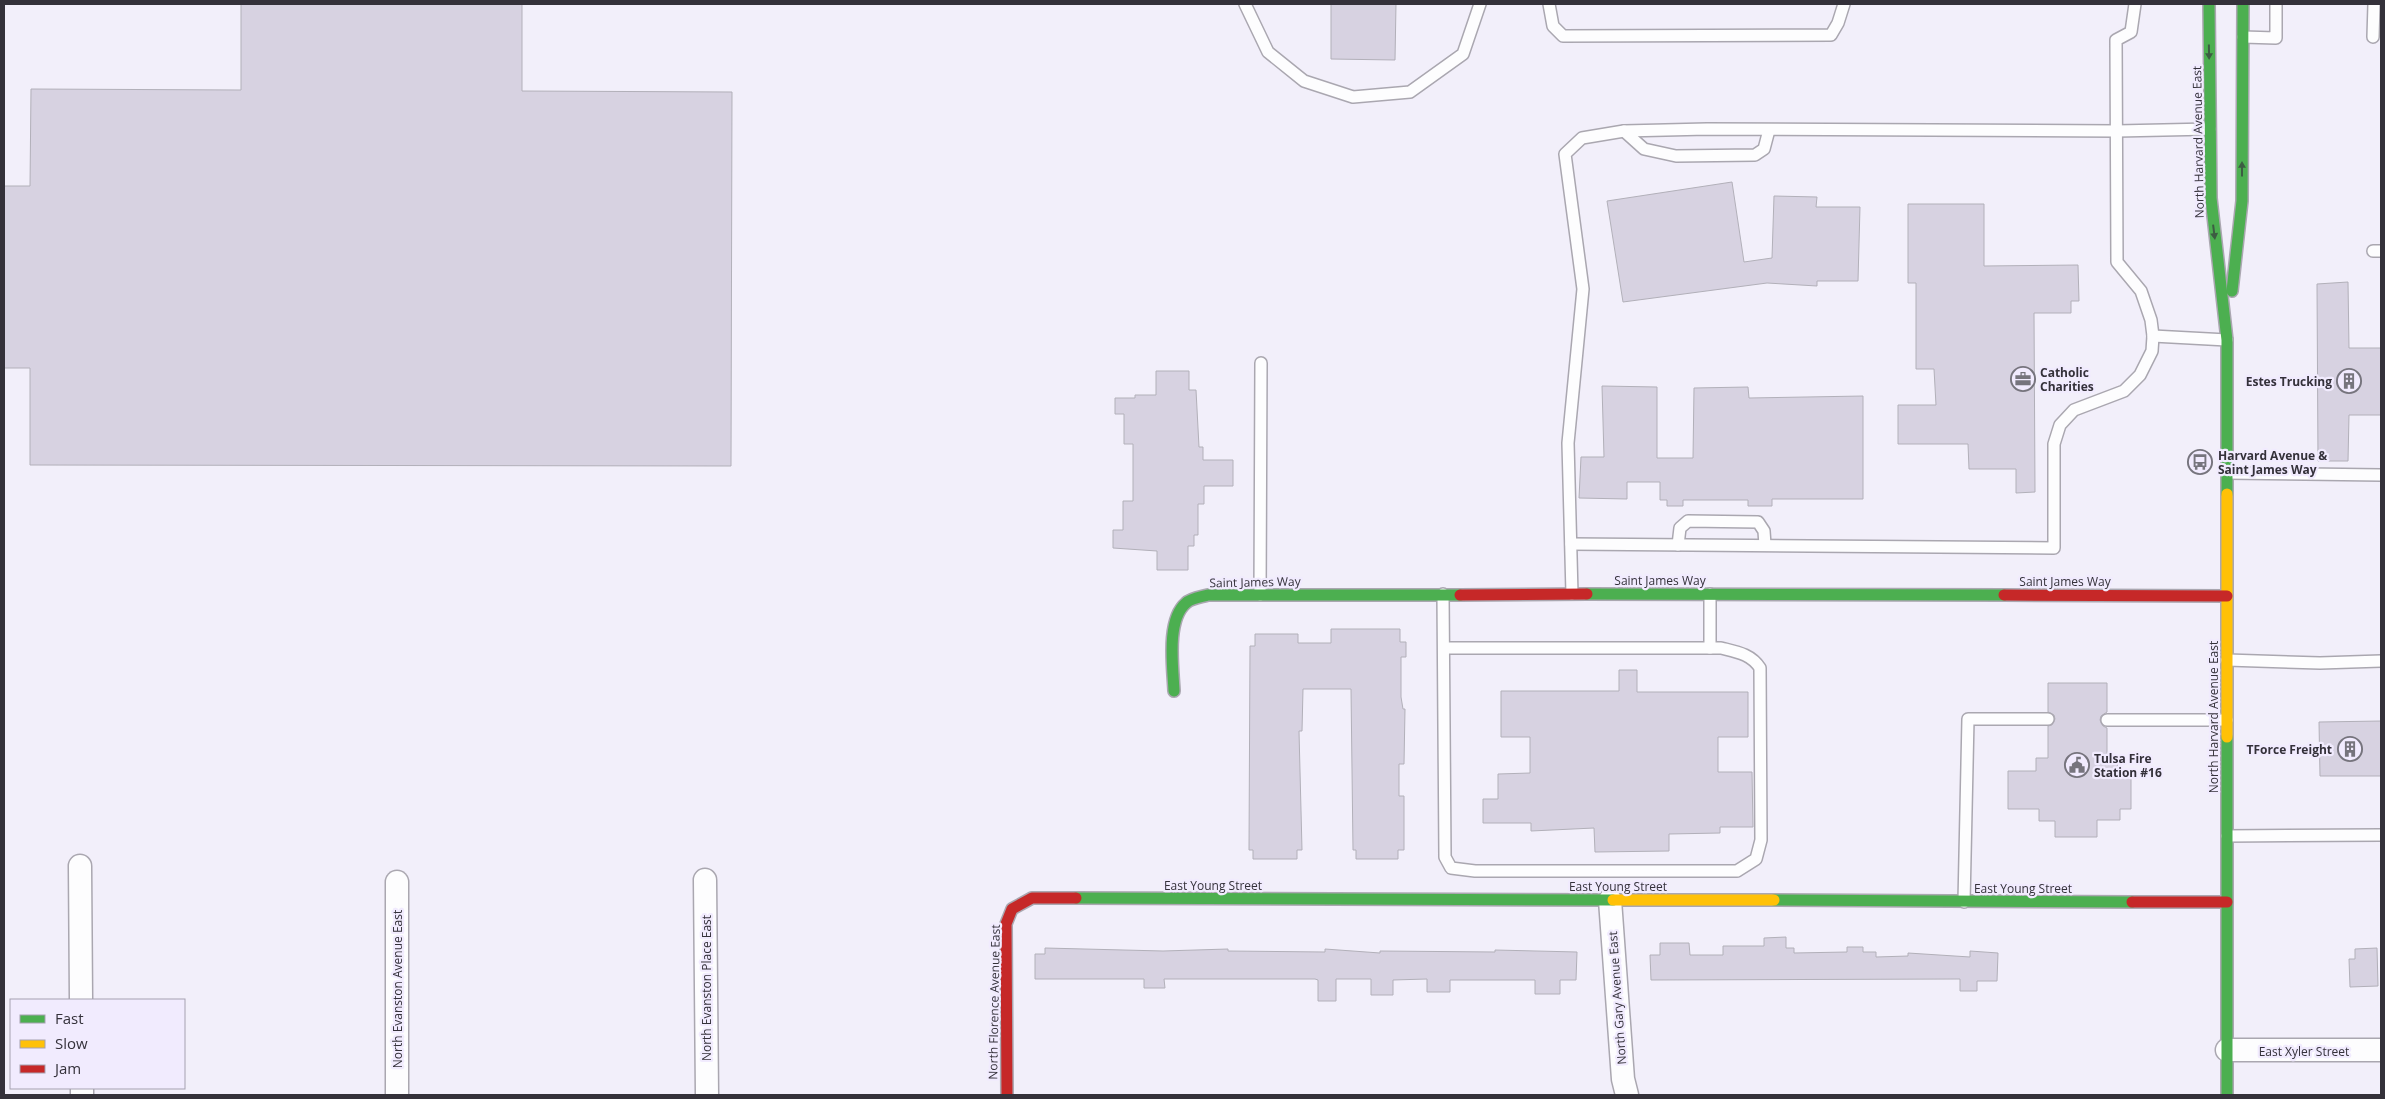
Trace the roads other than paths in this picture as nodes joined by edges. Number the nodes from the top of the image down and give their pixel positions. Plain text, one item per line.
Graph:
1 (1245, 4) edge
2 (1480, 4) edge
3 (1549, 4) edge
4 (1844, 4) edge
5 (2135, 4) edge
6 (2209, 4) edge
7 (2243, 4) edge
8 (2276, 4) edge
9 (2374, 4) edge
10 (2243, 37) junction
11 (2373, 37) dead end
12 (2210, 128) junction
13 (1769, 130) junction
14 (1624, 131) junction
15 (2117, 131) junction
16 (2153, 336) junction
17 (2227, 340) junction
18 (1261, 362) dead end
19 (2227, 473) junction
20 (2381, 475) edge
21 (1571, 544) junction
22 (1678, 545) junction
23 (1765, 546) junction
24 (1443, 594) junction
25 (1572, 594) junction
26 (1710, 594) junction
27 (1260, 595) junction
28 (2227, 596) junction
29 (1444, 648) junction
30 (1710, 648) junction
31 (2227, 660) junction
32 (2381, 662) edge
33 (1174, 691) dead end
34 (2048, 719) dead end
35 (2107, 720) dead end
36 (2227, 720) junction
37 (2381, 835) edge
38 (2227, 836) junction
39 (80, 866) dead end
40 (706, 880) dead end
41 (397, 882) dead end
42 (1610, 900) junction
43 (1964, 902) junction
44 (2227, 902) junction
45 (1012, 909) joint
46 (81, 999) edge
47 (2227, 1050) junction
48 (2381, 1050) edge
49 (397, 1095) edge
50 (707, 1095) edge
51 (1006, 1095) edge
52 (1627, 1095) edge
53 (2227, 1095) edge

1 - 2 lane
3 - 4 lane
5 - 15 lane
6 -> 12 street, North Harvard Avenue East
7 - 10 street, North Harvard Avenue East
8 - 10 lane
9 - 11 lane
17 -> 10 street, North Harvard Avenue East
12 - 15 lane
12 -> 17 street, North Harvard Avenue East
13 - 14 lane
13 - 14 lane
13 - 15 lane
14 - 21 lane
15 - 16 lane
16 - 17 lane
16 - 23 lane
17 - 19 street, North Harvard Avenue East
18 - 27 lane
19 - 20 lane
19 - 28 street, North Harvard Avenue East
21 - 22 lane
21 - 25 lane
22 - 23 lane
22 - 23 lane
24 - 25 street, Saint James Way
24 - 27 street, Saint James Way
24 - 29 lane
25 - 26 street, Saint James Way
26 - 28 street, Saint James Way
26 - 30 lane
27 - 33 street, Saint James Way
28 - 31 street, North Harvard Avenue East
29 - 30 lane
29 - 30 lane
31 - 32 lane
31 - 36 street, North Harvard Avenue East
34 - 43 lane
35 - 36 lane
36 - 38 street, North Harvard Avenue East
37 - 38 lane
38 - 44 street, North Harvard Avenue East
39 - 46 street
40 - 50 street, North Evanston Place East
41 - 49 street, North Evanston Avenue East
42 - 43 street, East Young Street
42 - 45 street, East Young Street
42 - 52 street, North Gary Avenue East
43 - 44 street, East Young Street
44 - 47 street, North Harvard Avenue East
45 - 51 street, North Florence Avenue East
47 - 48 street, East Xyler Street
47 - 53 street, North Harvard Avenue East

